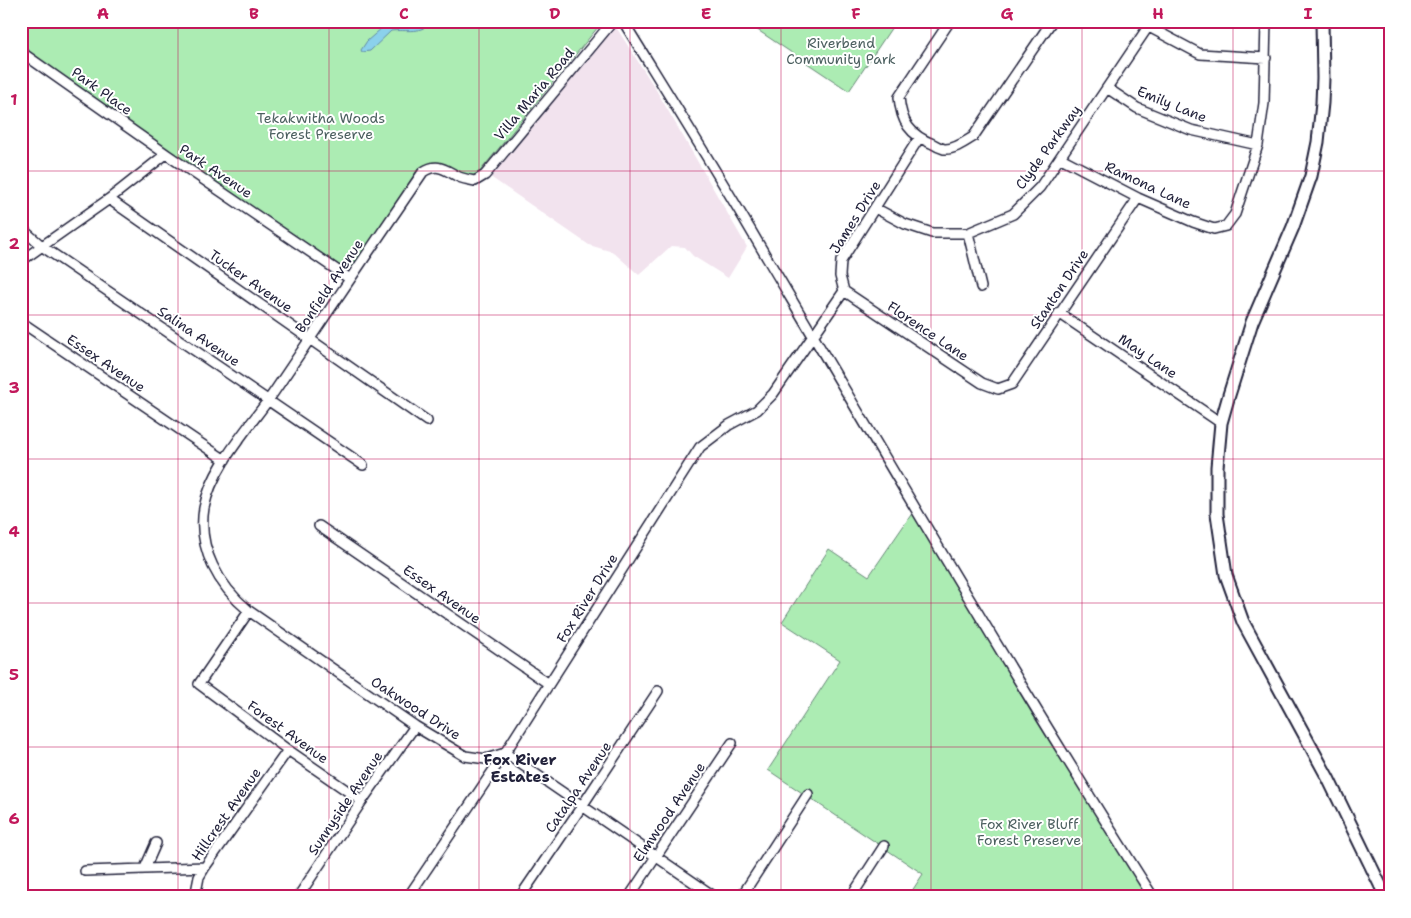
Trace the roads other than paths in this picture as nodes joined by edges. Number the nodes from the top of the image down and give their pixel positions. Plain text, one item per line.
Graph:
1 (613, 21) edge
2 (623, 21) edge
3 (950, 21) edge
4 (1052, 21) edge
5 (1266, 21) edge
6 (1322, 21) edge
7 (1151, 24) edge
8 (21, 52) edge
9 (1266, 58) junction
10 (1107, 88) junction
11 (919, 138) junction
12 (1258, 145) junction
13 (166, 154) junction
14 (1061, 158) junction
15 (475, 181) joint
16 (1138, 198) junction
17 (109, 199) junction
18 (875, 208) junction
19 (21, 228) edge
20 (968, 233) junction
21 (43, 246) junction
22 (21, 261) edge
23 (350, 278) junction
24 (981, 287) dead end
25 (844, 291) junction
26 (1059, 313) junction
27 (21, 322) edge
28 (812, 336) junction
29 (310, 339) junction
30 (998, 390) joint
31 (268, 400) junction
32 (427, 420) dead end
33 (1221, 423) junction
34 (225, 460) junction
35 (364, 465) dead end
36 (320, 526) dead end
37 (249, 611) junction
38 (549, 684) junction
39 (658, 691) dead end
40 (415, 726) junction
41 (732, 743) dead end
42 (288, 750) junction
43 (505, 753) junction
44 (808, 794) dead end
45 (362, 801) junction
46 (582, 806) junction
47 (156, 843) dead end
48 (884, 846) dead end
49 (656, 857) junction
50 (204, 867) junction
51 (145, 868) junction
52 (85, 871) dead end
53 (200, 897) edge
54 (298, 897) edge
55 (408, 897) edge
56 (520, 897) edge
57 (629, 897) edge
58 (716, 897) edge
59 (741, 897) edge
60 (851, 897) edge
61 (1153, 897) edge
62 (1386, 897) edge

1 - 15 street, Villa Maria Road
2 - 28 street
3 - 11 street
4 - 11 street
5 - 9 street
6 - 33 main road
7 - 9 street
7 - 10 street, Clyde Parkway
8 - 13 street, Park Place
9 - 12 street
10 - 12 street, Emily Lane
10 - 14 street, Clyde Parkway
11 - 18 street, James Drive
12 - 16 street, Ramona Lane
13 - 17 street, Park Avenue
13 - 23 street, Park Avenue
14 - 16 street, Ramona Lane
14 - 20 street, Clyde Parkway
15 - 23 street, Bonfield Avenue
16 - 26 street, Stanton Drive
17 - 21 street, Park Avenue
17 - 29 street, Tucker Avenue
18 - 20 street, Clyde Parkway
18 - 25 street, James Drive
19 - 21 street, Salina Avenue
20 - 24 street
21 - 22 street, Park Avenue
21 - 31 street, Salina Avenue
23 - 29 street, Bonfield Avenue
25 - 28 street
25 - 30 street, Florence Lane
26 - 30 street, Stanton Drive
26 - 33 street, May Lane
27 - 34 street, Essex Avenue
28 - 38 street, Fox River Drive
28 - 61 street
29 - 31 street, Bonfield Avenue
29 - 32 street, Tucker Avenue
31 - 34 street, Bonfield Avenue
31 - 35 street, Salina Avenue
33 - 62 main road
34 - 37 street, Oakwood Drive
36 - 38 street, Essex Avenue
37 - 40 street, Oakwood Drive
37 - 42 street, Forest Avenue
38 - 43 street, Fox River Drive
39 - 46 street, Catalpa Avenue
40 - 43 street, Oakwood Drive
40 - 45 street, Sunnyside Avenue
41 - 49 street, Elmwood Avenue
42 - 45 street, Forest Avenue
42 - 50 street, Hillcrest Avenue
43 - 46 street
43 - 55 street, Fox River Drive
44 - 59 street
45 - 54 street, Sunnyside Avenue
46 - 49 street
46 - 56 street, Catalpa Avenue
47 - 51 street
48 - 60 street
49 - 57 street, Elmwood Avenue
49 - 58 street
50 - 51 street
50 - 53 street, Hillcrest Avenue
51 - 52 street

